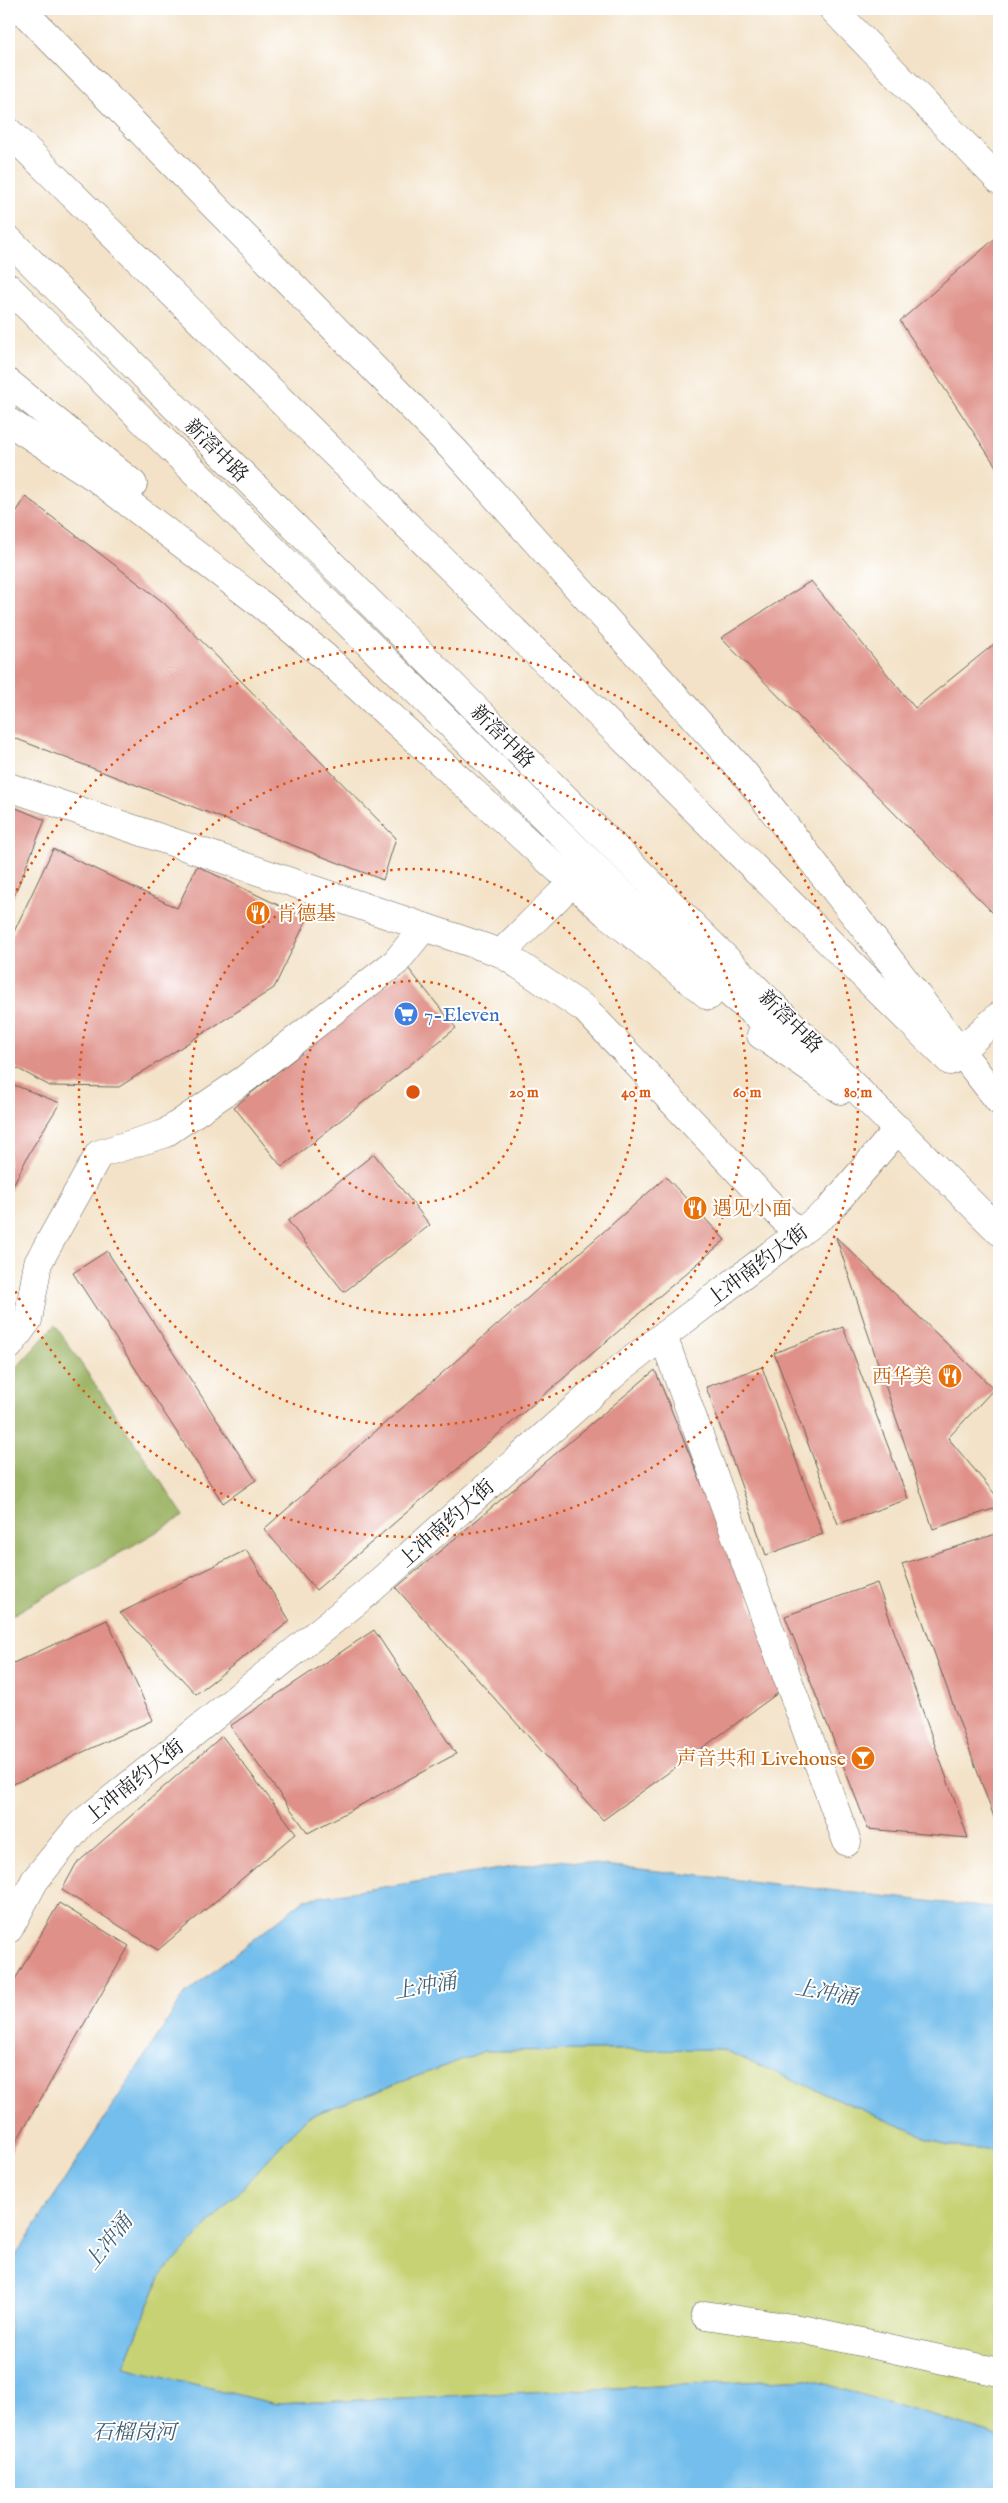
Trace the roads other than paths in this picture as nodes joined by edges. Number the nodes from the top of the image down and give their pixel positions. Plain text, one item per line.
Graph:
1 (21, 9) edge
2 (833, 9) edge
3 (9, 132) edge
4 (999, 180) edge
5 (9, 240) edge
6 (9, 288) edge
7 (9, 382) edge
8 (9, 422) edge
9 (326, 657) junction
10 (9, 787) edge
11 (572, 883) junction
12 (424, 927) junction
13 (501, 953) junction
14 (999, 1016) edge
15 (960, 1051) junction
16 (999, 1100) edge
17 (999, 1110) edge
18 (898, 1130) junction
19 (999, 1231) edge
20 (798, 1234) junction
21 (663, 1336) junction
22 (9, 1346) edge
23 (847, 1842) dead end
24 (9, 1929) edge
25 (705, 2315) dead end
26 (999, 2372) edge

1 - 15 main road
2 - 4 main road
3 - 17 main road
5 - 18 main road, 新滘中路
6 - 18 main road
7 - 9 main road
8 - 9 main road
9 - 11 main road
10 - 12 main road
11 - 13 main road
11 - 18 main road
12 - 13 main road
12 - 22 main road
13 - 20 main road
14 - 15 main road
15 - 16 main road
18 - 19 main road, 新滘中路
18 - 20 main road, 上冲南约大街
20 - 21 main road, 上冲南约大街
21 - 23 main road
21 - 24 main road, 上冲南约大街
25 - 26 main road

